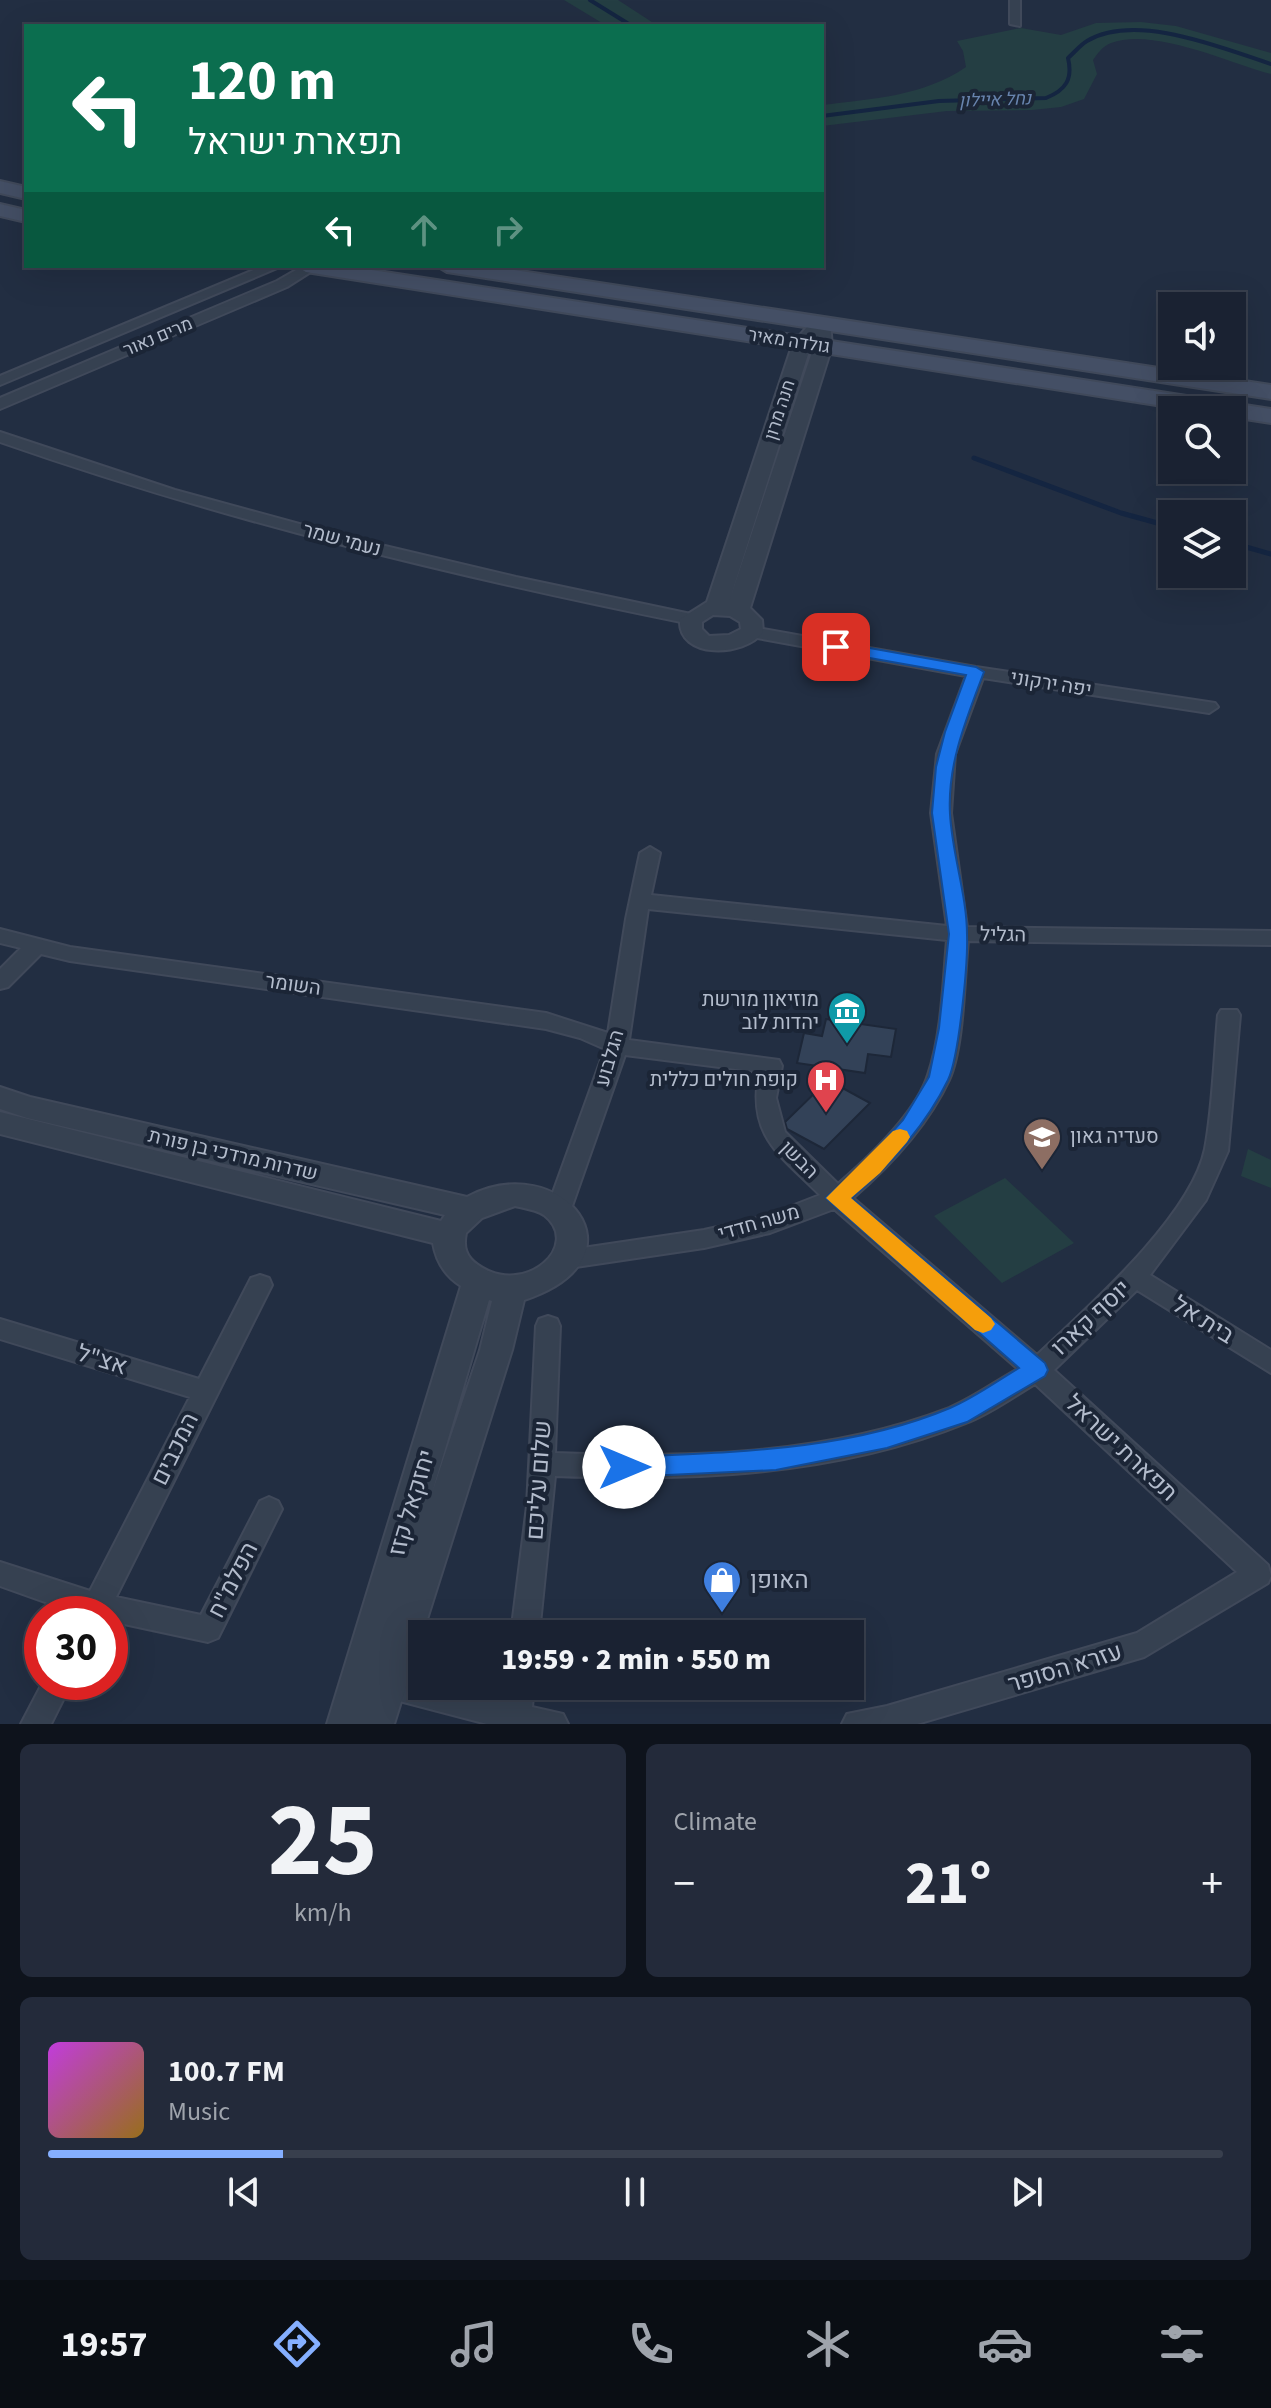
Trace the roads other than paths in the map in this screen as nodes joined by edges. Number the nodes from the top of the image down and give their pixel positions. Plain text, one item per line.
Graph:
1 (1015, 0) edge
2 (1016, 24) dead end
3 (0, 187) edge
4 (24, 193) edge
5 (0, 210) edge
6 (24, 216) edge
7 (270, 268) edge
8 (310, 268) edge
9 (326, 268) edge
10 (460, 268) edge
11 (821, 323) junction
12 (812, 345) junction
13 (0, 381) edge
14 (1271, 392) edge
15 (0, 404) edge
16 (1271, 416) edge
17 (0, 437) edge
18 (727, 610) junction
19 (691, 619) junction
20 (752, 632) junction
21 (976, 672) junction
22 (1209, 707) dead end
23 (650, 853) dead end
24 (640, 901) junction
25 (958, 934) junction
26 (0, 936) edge
27 (1271, 938) edge
28 (35, 947) junction
29 (0, 982) edge
30 (1229, 1015) dead end
31 (587, 1032) joint
32 (617, 1046) junction
33 (0, 1098) edge
34 (0, 1123) edge
35 (837, 1198) junction
36 (468, 1209) junction
37 (559, 1209) junction
38 (450, 1235) junction
39 (569, 1259) junction
40 (1135, 1277) junction
41 (260, 1285) dead end
42 (494, 1286) junction
43 (548, 1326) dead end
44 (0, 1329) edge
45 (1271, 1363) edge
46 (1037, 1370) junction
47 (204, 1391) junction
48 (542, 1464) junction
49 (269, 1509) dead end
50 (0, 1574) edge
51 (1258, 1574) joint
52 (58, 1596) edge
53 (102, 1596) edge
54 (128, 1616) edge
55 (526, 1620) edge
56 (388, 1685) junction
57 (49, 1700) edge
58 (518, 1700) edge
59 (516, 1721) edge
60 (36, 1724) edge
61 (346, 1724) edge
62 (375, 1724) edge
63 (553, 1724) edge
64 (857, 1724) edge

1 - 2 street
3 - 4 main road
5 - 6 main road
7 - 13 street, מרים נאור
8 - 15 street, מרים נאור
9 - 12 main road, גולדה מאיר
10 - 11 main road, גולדה מאיר
11 - 12 street, חנה מרון
11 - 14 main road, גולדה מאיר
12 - 16 main road, גולדה מאיר
12 - 18 street, חנה מרון
17 - 19 street, נעמי שמר
18 - 19 street
18 - 20 street
19 - 20 street
20 - 21 street, יפה ירקוני
21 - 22 street, יפה ירקוני
21 - 25 street, משה חדדי
23 - 24 street, הגלבוע
24 - 25 street, הגליל
24 - 32 street, הגלבוע
25 - 27 street, הגליל
25 - 35 street, משה חדדי
26 - 28 street, השומר
28 - 29 street
28 - 31 street, השומר
30 - 40 street, יוסף קארו
31 - 32 street, הבשן
32 - 35 street, הבשן
32 - 37 street, הגלבוע
33 - 36 street, שדרות מרדכי בן פורת
34 - 38 street, שדרות מרדכי בן פורת
35 - 39 street, משה חדדי
35 - 46 street, תפארת ישראל
36 - 37 street
36 - 38 street
37 - 39 street
38 - 42 street
39 - 42 street
40 - 45 street, בית אל
40 - 46 street, יוסף קארו
41 - 47 street, המכבים
42 - 56 street, יחזקאל קזז
42 - 61 street, יחזקאל קזז
43 - 48 street, שלום עליכם
44 - 47 street, אצ"ל
46 - 48 street, יוסף קארו
46 - 51 street, תפארת ישראל
47 - 53 street, המכבים
48 - 55 street, שלום עליכם
49 - 54 street, הפלמ"ח
50 - 52 street, הפלמ"ח
51 - 64 street, עזרא הסופר
56 - 59 street
56 - 62 street, יחזקאל קזז
57 - 60 street
58 - 59 street
59 - 63 street

